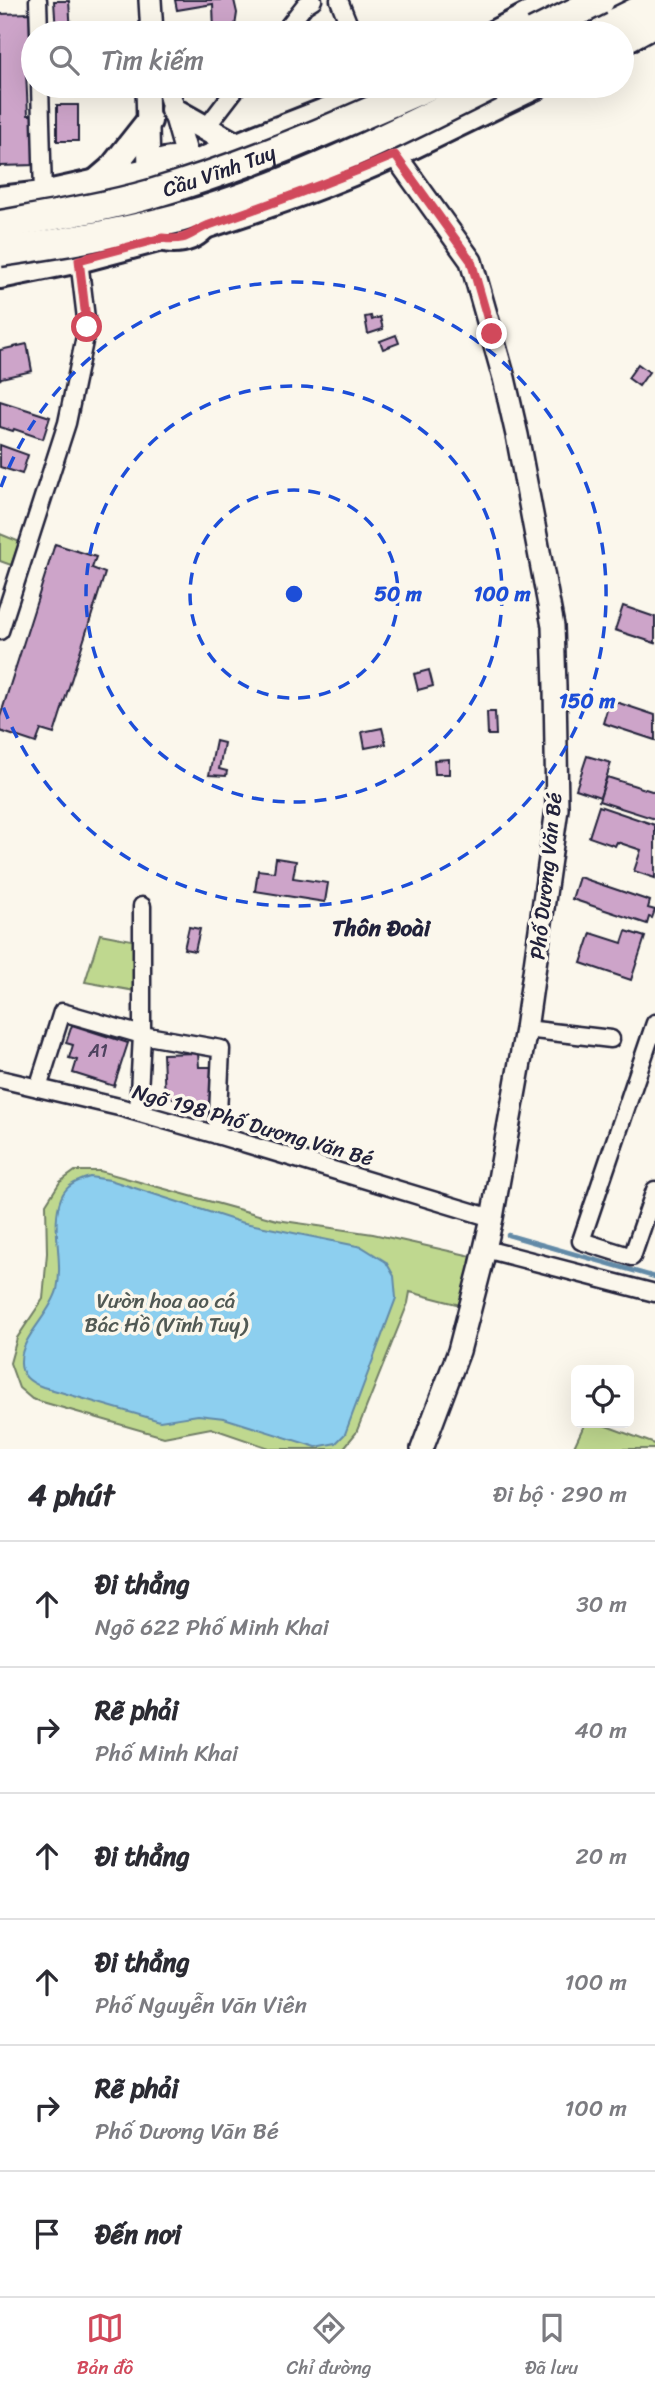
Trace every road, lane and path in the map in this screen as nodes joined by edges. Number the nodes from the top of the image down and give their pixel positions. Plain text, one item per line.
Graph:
1 (38, 0) edge
2 (150, 0) edge
3 (313, 0) edge
4 (340, 0) edge
5 (557, 0) edge
6 (567, 0) edge
7 (600, 0) edge
8 (655, 3) edge
9 (39, 21) edge
10 (151, 21) edge
11 (292, 21) edge
12 (348, 21) edge
13 (533, 21) edge
14 (542, 21) edge
15 (574, 21) edge
16 (618, 21) edge
17 (655, 24) edge
18 (634, 35) edge
19 (40, 98) edge
20 (148, 98) edge
21 (170, 98) edge
22 (229, 98) edge
23 (351, 98) edge
24 (401, 98) edge
25 (467, 98) edge
26 (512, 98) edge
27 (173, 110) junction
28 (149, 121) junction
29 (205, 130) junction
30 (235, 145) junction
31 (395, 155) junction
32 (191, 164) junction
33 (148, 170) junction
34 (97, 181) junction
35 (43, 194) junction
36 (0, 199) edge
37 (0, 225) edge
38 (205, 226) junction
39 (162, 238) junction
40 (0, 252) edge
41 (79, 260) junction
42 (0, 276) edge
43 (0, 631) edge
44 (142, 906) dead end
45 (655, 1023) edge
46 (526, 1029) junction
47 (142, 1035) junction
48 (611, 1040) dead end
49 (648, 1067) edge
50 (0, 1079) edge
51 (38, 1088) junction
52 (138, 1112) junction
53 (217, 1135) junction
54 (655, 1190) edge
55 (492, 1217) junction
56 (485, 1249) junction
57 (585, 1259) junction
58 (655, 1293) edge
59 (422, 1449) edge

1 - 9 street
2 - 10 street
3 - 11 street
4 - 12 street
5 - 13 main road
6 - 15 main road
7 - 14 highway, bridge
8 - 16 highway
17 - 18 main road
19 - 35 street
20 - 28 street
21 - 27 street
22 - 29 street
23 - 30 main road
24 - 37 highway, Cầu Vĩnh Tuy, bridge
25 - 40 highway, Cầu Vĩnh Tuy, bridge
26 - 31 main road
27 - 29 main road
27 - 32 street
28 - 33 street
28 - 34 main road
29 - 30 main road
30 - 32 main road
31 - 38 main road
31 - 46 street, Phố Dương Văn Bé
32 - 33 main road
32 - 38 main road
33 - 34 main road
33 - 39 main road
34 - 35 main road
35 - 36 main road
38 - 39 main road
39 - 41 main road
41 - 42 main road
41 - 43 street
44 - 47 street
45 - 49 street
46 - 48 street
46 - 55 street, Phố Dương Văn Bé
47 - 51 street
47 - 52 street
47 - 53 street
49 - 57 street
50 - 51 street, Ngõ 198 Phố Dương Văn Bé
51 - 52 street, Ngõ 198 Phố Dương Văn Bé
52 - 53 street, Ngõ 198 Phố Dương Văn Bé
53 - 55 street, Ngõ 198 Phố Dương Văn Bé
54 - 57 street
55 - 56 street, Phố Dương Văn Bé
56 - 57 street
56 - 59 street, Phố Dương Văn Bé
57 - 58 street

